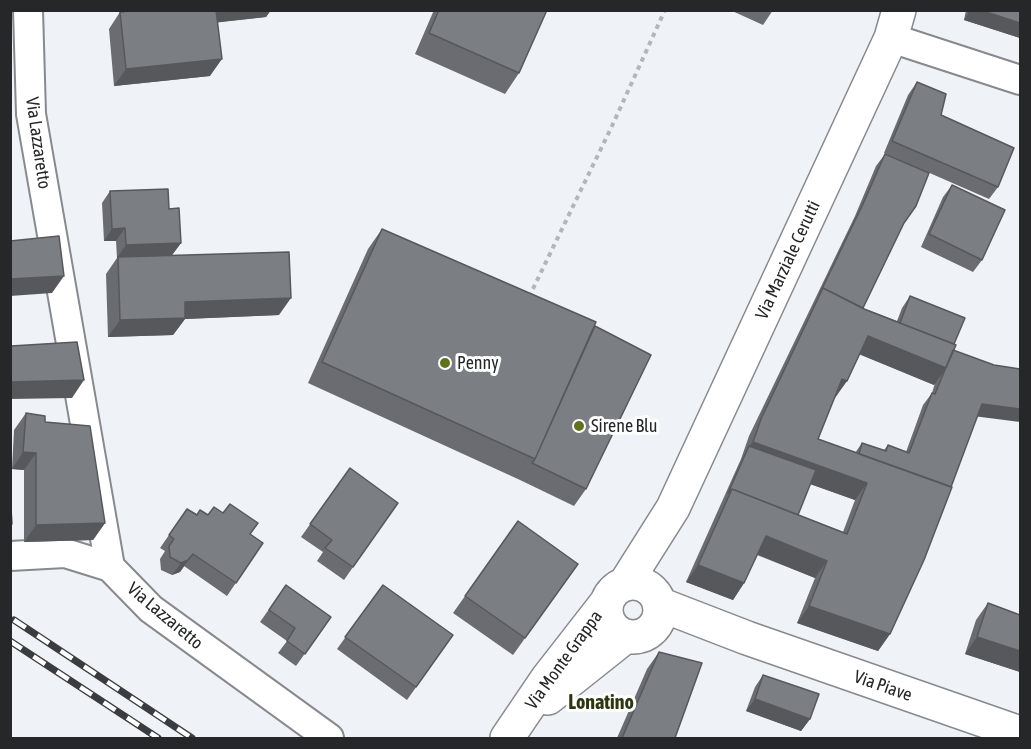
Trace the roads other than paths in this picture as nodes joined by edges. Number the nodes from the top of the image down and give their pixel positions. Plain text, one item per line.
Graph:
1 (28, 10) edge
2 (895, 24) edge
3 (1020, 80) edge
4 (10, 556) edge
5 (110, 567) junction
6 (636, 608) junction
7 (514, 729) edge
8 (1020, 733) edge
9 (329, 738) edge

1 - 5 street, Via Lazzaretto
2 - 3 street
2 - 6 street, Via Marziale Cerutti
4 - 5 street
5 - 9 street, Via Lazzaretto
6 - 7 street, Via Monte Grappa
6 - 8 street, Via Piave

